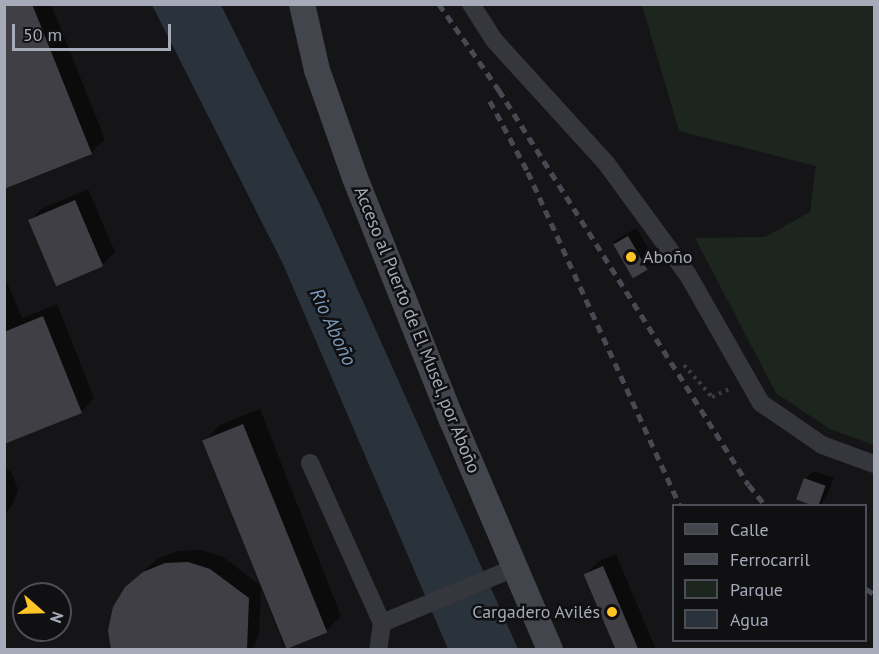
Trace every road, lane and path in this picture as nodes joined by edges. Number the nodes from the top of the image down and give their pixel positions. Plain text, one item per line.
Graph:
1 (302, 4) edge
2 (471, 4) edge
3 (684, 365) dead end
4 (748, 380) junction
5 (310, 463) dead end
6 (874, 464) edge
7 (507, 572) junction
8 (382, 623) junction
9 (378, 650) edge
10 (550, 650) edge

1 - 7 street, Acceso al Puerto de El Musel, por Aboño
2 - 4 street
3 - 4 path
4 - 6 street
5 - 8 street
7 - 8 street
7 - 10 street, Acceso al Puerto de El Musel, por Aboño
8 - 9 street

